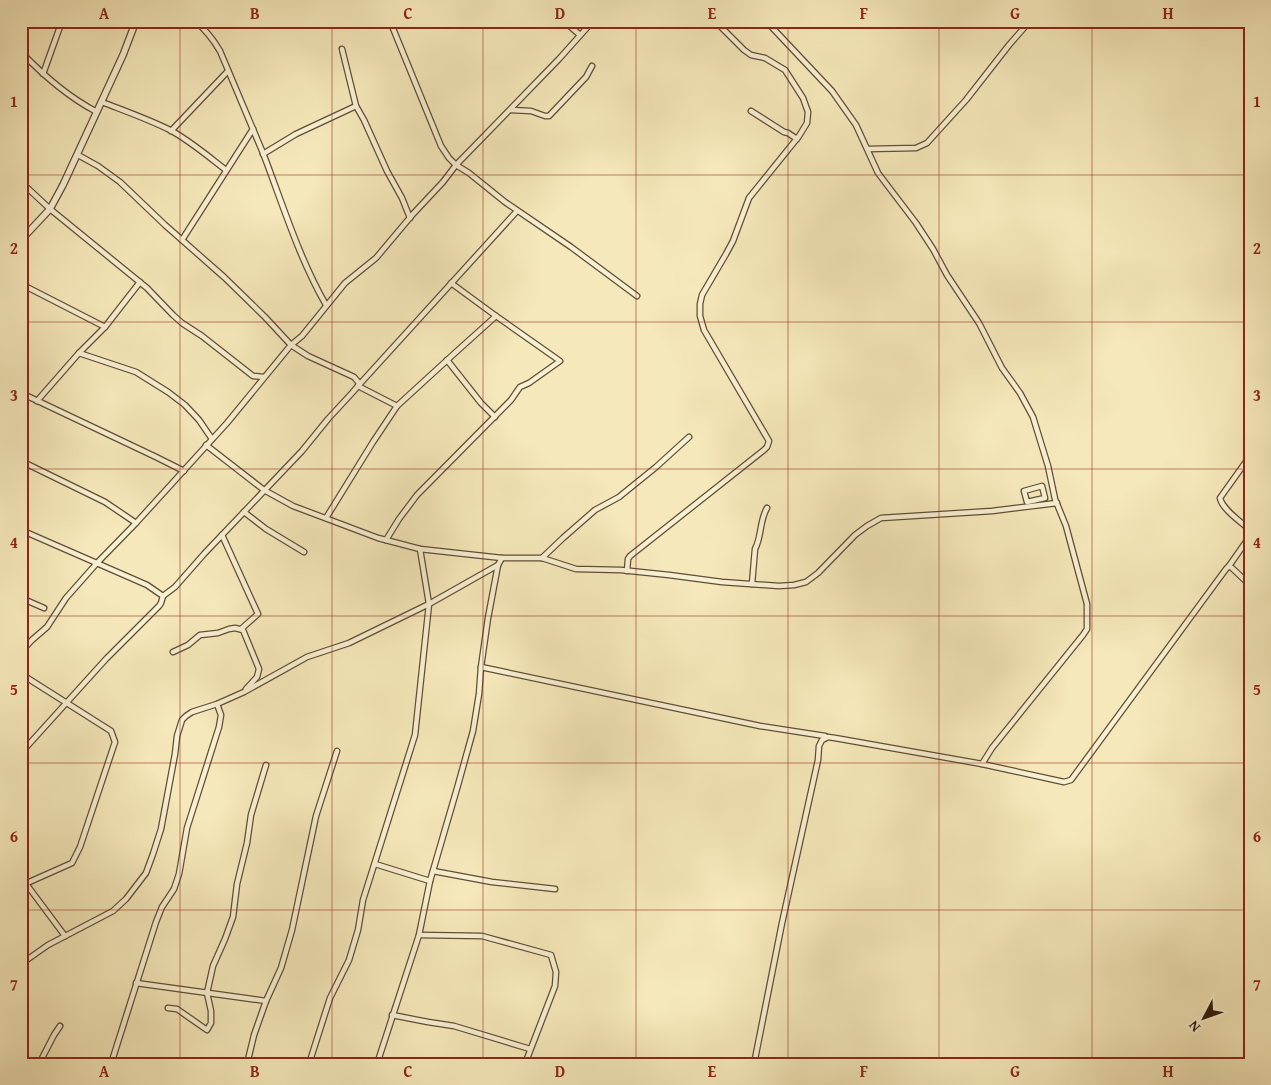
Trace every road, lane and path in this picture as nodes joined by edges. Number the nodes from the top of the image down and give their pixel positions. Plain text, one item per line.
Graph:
1 (62, 21) edge
2 (136, 21) edge
3 (195, 21) edge
4 (390, 21) edge
5 (564, 21) edge
6 (593, 21) edge
7 (715, 21) edge
8 (766, 21) edge
9 (1030, 21) edge
10 (580, 35) junction
11 (342, 49) dead end
12 (21, 52) edge
13 (592, 66) dead end
14 (228, 71) junction
15 (43, 74) junction
16 (102, 102) junction
17 (356, 106) junction
18 (511, 110) junction
19 (751, 111) dead end
20 (97, 112) junction
21 (253, 129) junction
22 (170, 131) junction
23 (797, 140) junction
24 (868, 149) junction
25 (263, 154) junction
26 (78, 155) junction
27 (456, 164) junction
28 (226, 170) junction
29 (21, 182) edge
30 (50, 210) junction
31 (517, 211) junction
32 (410, 218) junction
33 (21, 240) edge
34 (182, 240) junction
35 (140, 282) junction
36 (451, 283) junction
37 (21, 284) edge
38 (638, 296) dead end
39 (326, 305) junction
40 (496, 316) junction
41 (105, 327) junction
42 (292, 345) junction
43 (79, 353) junction
44 (447, 360) junction
45 (253, 376) junction
46 (264, 377) junction
47 (257, 386) junction
48 (358, 386) junction
49 (21, 394) edge
50 (37, 401) junction
51 (397, 406) junction
52 (495, 416) junction
53 (689, 437) dead end
54 (212, 439) junction
55 (206, 445) junction
56 (1250, 456) edge
57 (21, 461) edge
58 (184, 471) junction
59 (264, 490) junction
60 (1045, 498) joint
61 (1057, 503) junction
62 (767, 508) dead end
63 (244, 512) junction
64 (326, 518) junction
65 (136, 523) junction
66 (21, 530) edge
67 (1250, 530) edge
68 (222, 535) junction
69 (1250, 536) edge
70 (386, 540) junction
71 (420, 549) junction
72 (304, 552) dead end
73 (502, 558) junction
74 (542, 558) junction
75 (97, 563) junction
76 (498, 566) junction
77 (1229, 566) junction
78 (627, 571) junction
79 (752, 584) junction
80 (1250, 585) edge
81 (162, 596) junction
82 (21, 598) edge
83 (429, 604) junction
84 (44, 608) dead end
85 (240, 629) junction
86 (21, 652) edge
87 (173, 652) dead end
88 (481, 667) junction
89 (21, 674) edge
90 (241, 694) junction
91 (66, 704) junction
92 (217, 704) junction
93 (828, 737) junction
94 (337, 751) dead end
95 (21, 753) edge
96 (982, 764) junction
97 (266, 766) dead end
98 (375, 864) junction
99 (433, 871) junction
100 (21, 877) edge
101 (430, 881) junction
102 (27, 883) junction
103 (555, 889) dead end
104 (419, 935) junction
105 (65, 936) junction
106 (21, 964) edge
107 (136, 983) junction
108 (207, 993) junction
109 (266, 1001) junction
110 (168, 1008) dead end
111 (392, 1015) junction
112 (60, 1026) dead end
113 (530, 1049) junction
114 (39, 1064) edge
115 (111, 1064) edge
116 (247, 1064) edge
117 (309, 1064) edge
118 (377, 1064) edge
119 (525, 1064) edge
120 (754, 1064) edge

1 - 15 street
2 - 16 street
3 - 14 street
4 - 27 street
5 - 10 street
6 - 10 street
7 - 23 street
8 - 24 street
9 - 24 street
10 - 18 street
11 - 17 street
12 - 15 street
13 - 18 street
14 - 21 street
14 - 22 street
15 - 20 street
16 - 20 street
16 - 22 street
17 - 25 street
17 - 32 street
18 - 27 street
19 - 23 street
20 - 26 street
21 - 25 street
21 - 28 street
22 - 28 street
23 - 78 street
24 - 61 street
25 - 39 street
26 - 30 street
26 - 34 street
27 - 31 street
27 - 32 street
28 - 34 street
29 - 30 street
30 - 33 street
30 - 35 street
31 - 36 street
31 - 38 street
32 - 39 street
34 - 42 street
35 - 41 street
35 - 45 street
36 - 40 street
36 - 48 street
37 - 41 street
39 - 42 street
40 - 44 street
40 - 52 street
41 - 43 street
42 - 46 street
42 - 48 street
43 - 50 street
43 - 54 street
44 - 51 street
44 - 52 street
45 - 46 street
45 - 47 street
46 - 47 street
47 - 54 street
48 - 51 street
48 - 59 street
49 - 50 street
50 - 58 street
51 - 64 street
52 - 70 street
53 - 74 street
54 - 55 street
55 - 58 street
55 - 59 street
56 - 67 street
57 - 65 street
58 - 65 street
59 - 63 street
59 - 64 street
60 - 60 street
61 - 79 street
61 - 96 street
62 - 79 street
63 - 68 street
63 - 72 street
64 - 70 street
65 - 75 street
66 - 75 street
68 - 81 street
68 - 85 street
69 - 77 street
70 - 71 street
71 - 73 street
71 - 83 street
73 - 74 street
73 - 76 street
74 - 78 street
75 - 81 street
75 - 86 street
76 - 83 street
76 - 88 street
77 - 80 street
77 - 96 street
78 - 79 street
81 - 91 street
82 - 84 street
83 - 90 street
83 - 98 street
85 - 87 street
85 - 90 street
88 - 93 street
88 - 99 street
89 - 91 street
90 - 92 street
91 - 95 street
91 - 102 street
92 - 105 street
92 - 107 street
93 - 96 street
93 - 120 street
94 - 109 street
97 - 108 street
98 - 101 street
98 - 117 street
99 - 101 street
99 - 103 street
100 - 102 street
101 - 104 street
102 - 105 street
104 - 111 street
104 - 113 street
105 - 106 street
107 - 108 street
107 - 115 street
108 - 109 street
108 - 110 street
109 - 116 street
111 - 113 street
111 - 118 street
112 - 114 street
113 - 119 street

